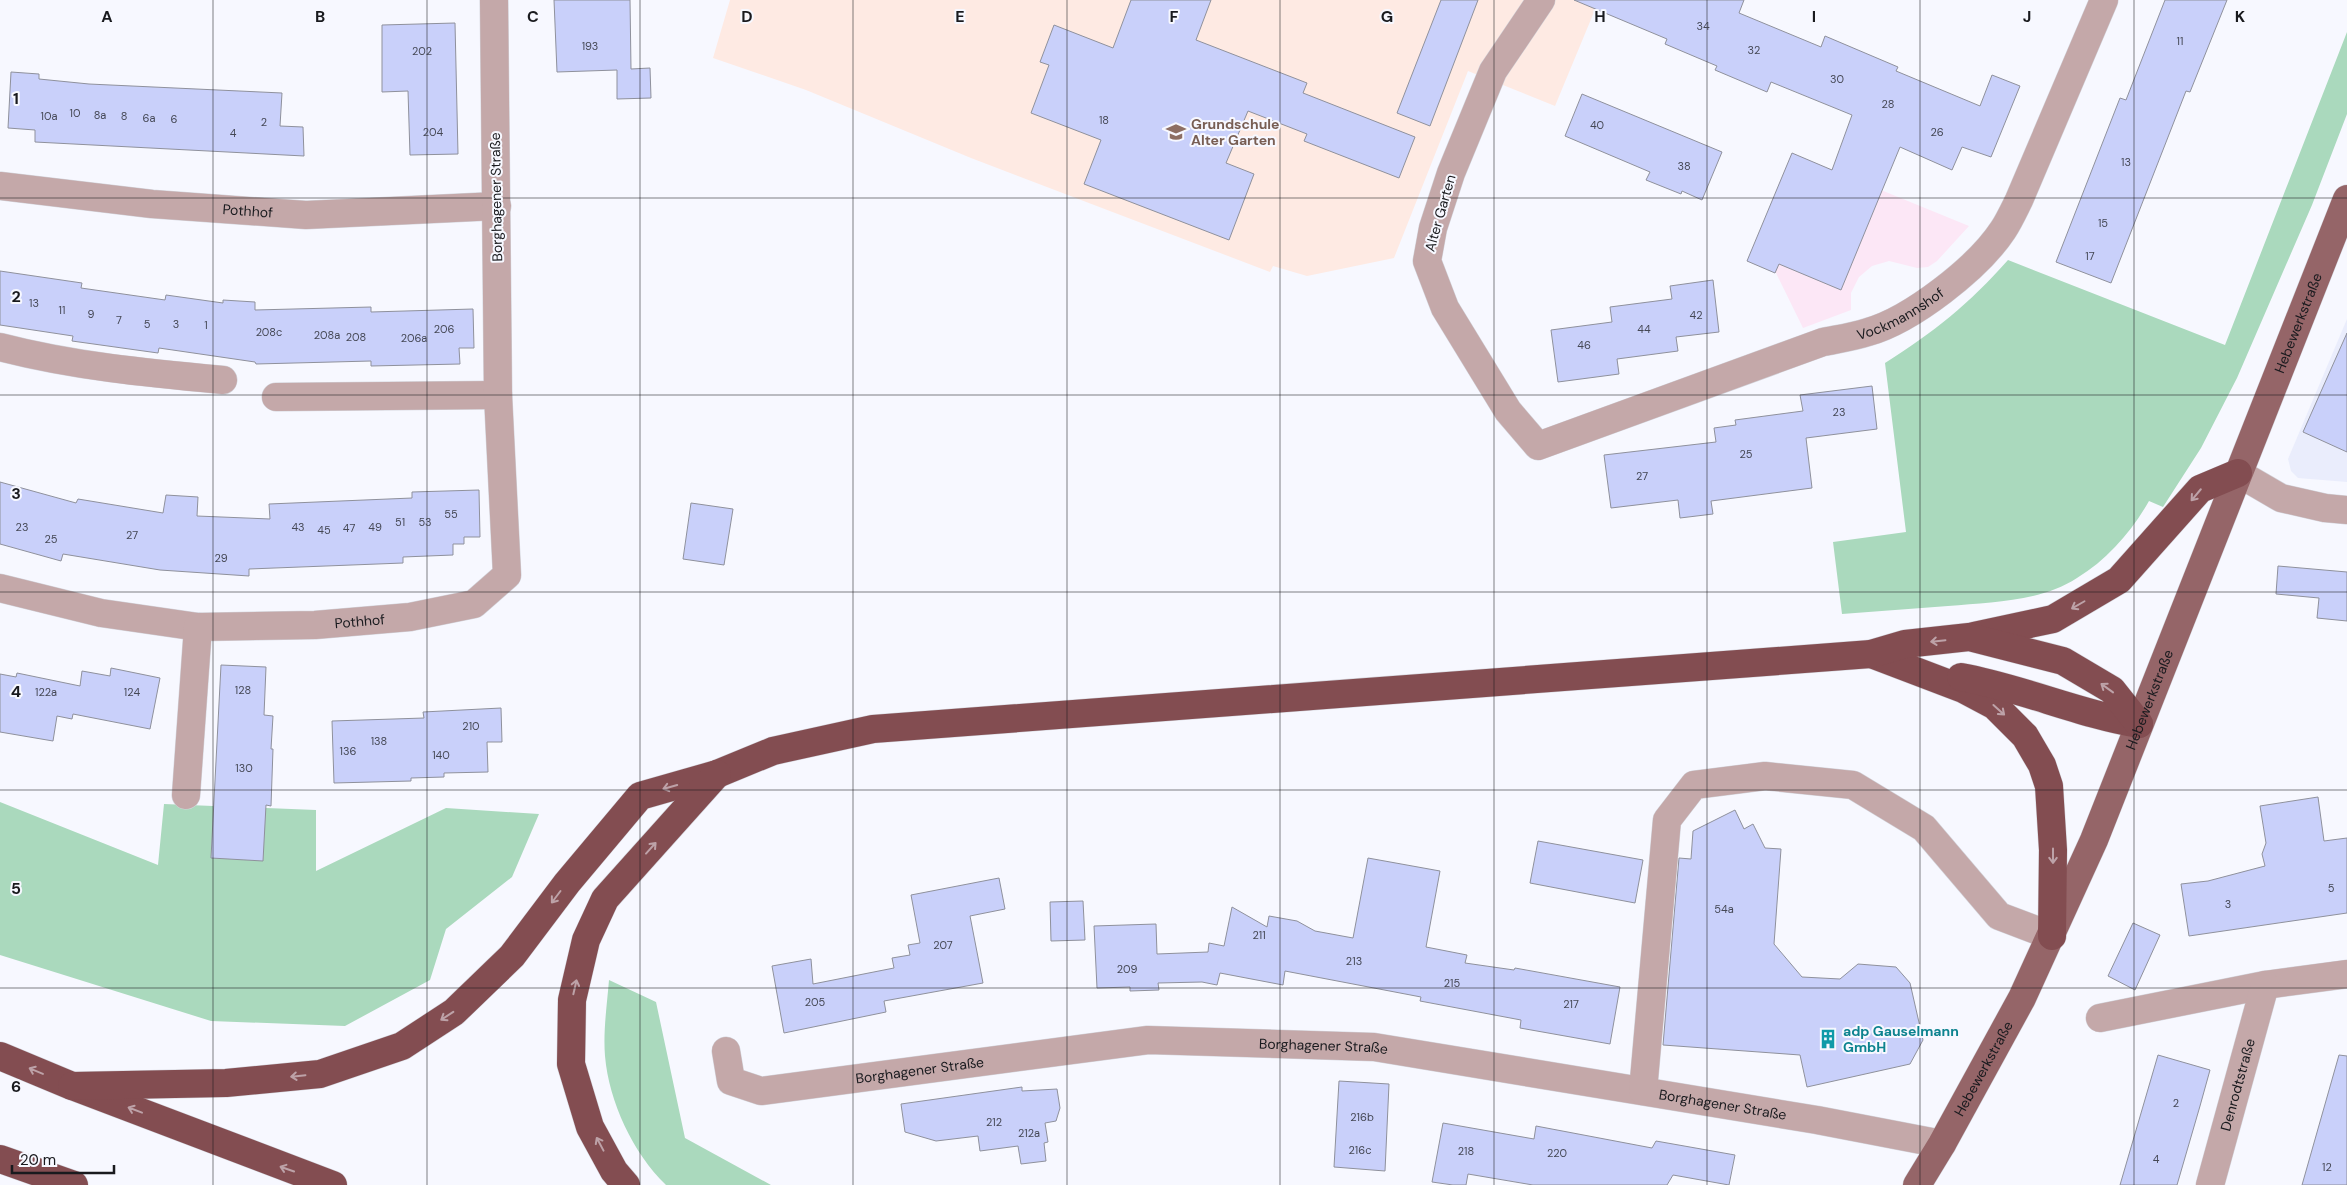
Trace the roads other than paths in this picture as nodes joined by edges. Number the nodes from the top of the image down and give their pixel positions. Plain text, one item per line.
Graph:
1 (494, 0) edge
2 (1541, 0) edge
3 (2104, 0) edge
4 (0, 186) edge
5 (2347, 199) edge
6 (497, 206) junction
7 (0, 347) edge
8 (223, 380) dead end
9 (498, 394) junction
10 (276, 397) dead end
11 (1538, 446) joint
12 (2238, 473) junction
13 (2347, 510) edge
14 (507, 574) joint
15 (0, 588) edge
16 (198, 627) junction
17 (1969, 638) junction
18 (1871, 654) junction
19 (1908, 667) junction
20 (2139, 724) junction
21 (717, 774) junction
22 (186, 795) dead end
23 (2052, 936) junction
24 (2347, 974) edge
25 (2265, 985) junction
26 (2100, 1018) dead end
27 (726, 1051) dead end
28 (0, 1056) edge
29 (72, 1086) junction
30 (1643, 1091) junction
31 (1942, 1144) junction
32 (0, 1160) edge
33 (74, 1185) edge
34 (333, 1185) edge
35 (626, 1185) edge
36 (1917, 1185) edge
37 (2210, 1185) edge

1 - 6 street, Borghagener Straße
2 - 11 street, Alter Garten
3 - 11 street, Vockmannshof
4 - 6 street, Pothhof
5 - 12 main road, Hebewerkstraße
6 - 9 street, Borghagener Straße
7 - 8 street
9 - 10 street
9 - 14 street, Borghagener Straße
12 - 13 street
12 -> 17 highway
12 - 20 main road, Hebewerkstraße
14 - 16 street, Pothhof
15 - 16 street, Pothhof
16 - 22 street
17 -> 18 highway
20 -> 17 highway
18 - 19 highway
18 - 21 highway
19 - 20 highway
19 -> 23 highway
20 - 23 main road, Hebewerkstraße
21 -> 29 highway
35 -> 21 highway
23 - 30 street
23 - 31 main road, Hebewerkstraße
24 - 25 street
25 - 26 street
25 - 37 street, Denrodtstraße
27 - 30 street, Borghagener Straße
29 -> 28 highway
34 -> 29 highway
30 - 31 street, Borghagener Straße
31 - 36 main road, Hebewerkstraße
32 - 33 highway

